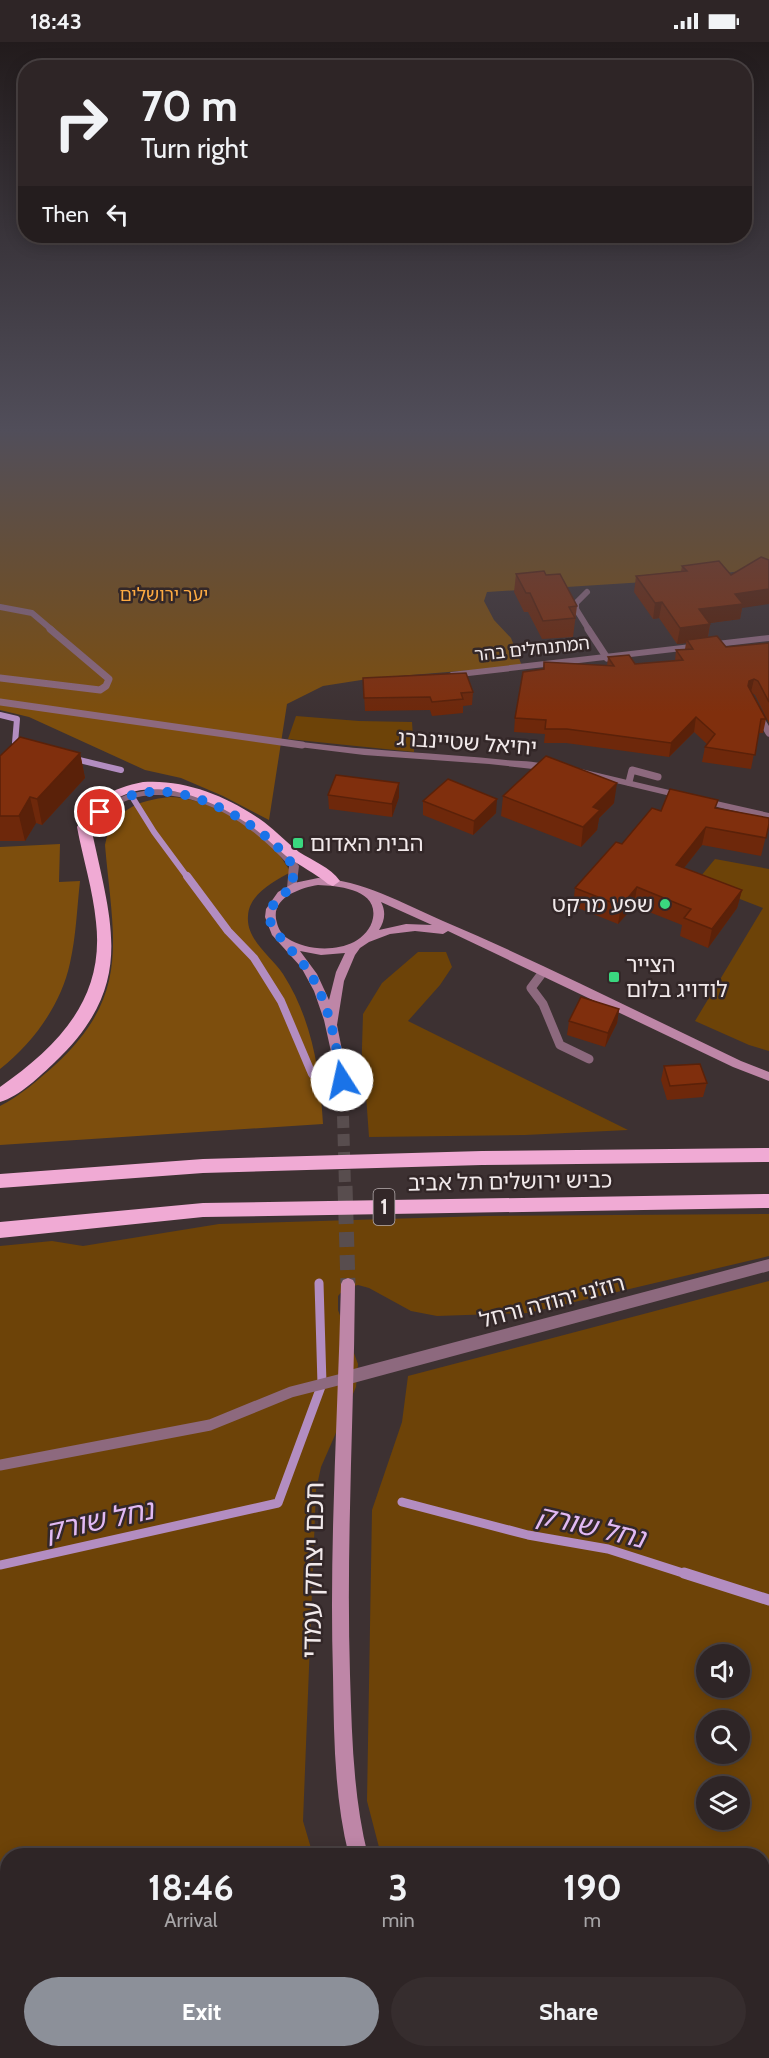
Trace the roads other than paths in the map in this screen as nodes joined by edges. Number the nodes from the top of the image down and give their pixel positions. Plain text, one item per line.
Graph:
1 (587, 592) dead end
2 (0, 607) edge
3 (769, 638) edge
4 (607, 658) junction
5 (440, 676) edge
6 (0, 678) edge
7 (0, 702) edge
8 (754, 707) edge
9 (769, 733) edge
10 (302, 745) joint
11 (658, 777) dead end
12 (629, 782) junction
13 (90, 813) junction
14 (769, 816) edge
15 (333, 881) junction
16 (292, 888) junction
17 (364, 891) junction
18 (284, 941) junction
19 (480, 941) junction
20 (360, 943) junction
21 (543, 972) junction
22 (333, 1032) junction
23 (589, 1059) dead end
24 (769, 1077) edge
25 (342, 1080) tunnel mouth
26 (0, 1096) edge
27 (769, 1155) edge
28 (0, 1180) edge
29 (769, 1201) edge
30 (0, 1230) edge
31 (769, 1265) edge
32 (348, 1284) tunnel mouth
33 (346, 1378) junction
34 (0, 1466) edge
35 (356, 1848) edge

1 - 4 lane
2 - 6 lane
3 - 4 street, המתנחלים בהר
4 - 5 street, המתנחלים בהר
7 - 10 lane
8 - 9 lane
10 - 12 street, יחיאל שטיינברג
11 - 12 lane
12 - 14 street, יחיאל שטיינברג
13 - 15 highway
13 - 16 street
13 - 26 highway
15 - 16 main road
15 - 17 main road
16 - 18 main road
17 - 19 main road
17 - 20 main road
18 - 20 main road
18 - 22 main road
19 - 20 main road
19 - 21 main road
20 - 22 main road
21 - 23 lane
21 - 24 main road
22 - 25 main road
27 - 28 highway, כביש ירושלים תל אביב / 1
29 - 30 highway, כביש ירושלים תל אביב / 1
31 - 33 street, רוז'ני יהודה ורחל
32 - 33 main road, חכם יצחק עמדי
33 - 34 lane
33 - 35 main road, חכם יצחק עמדי

